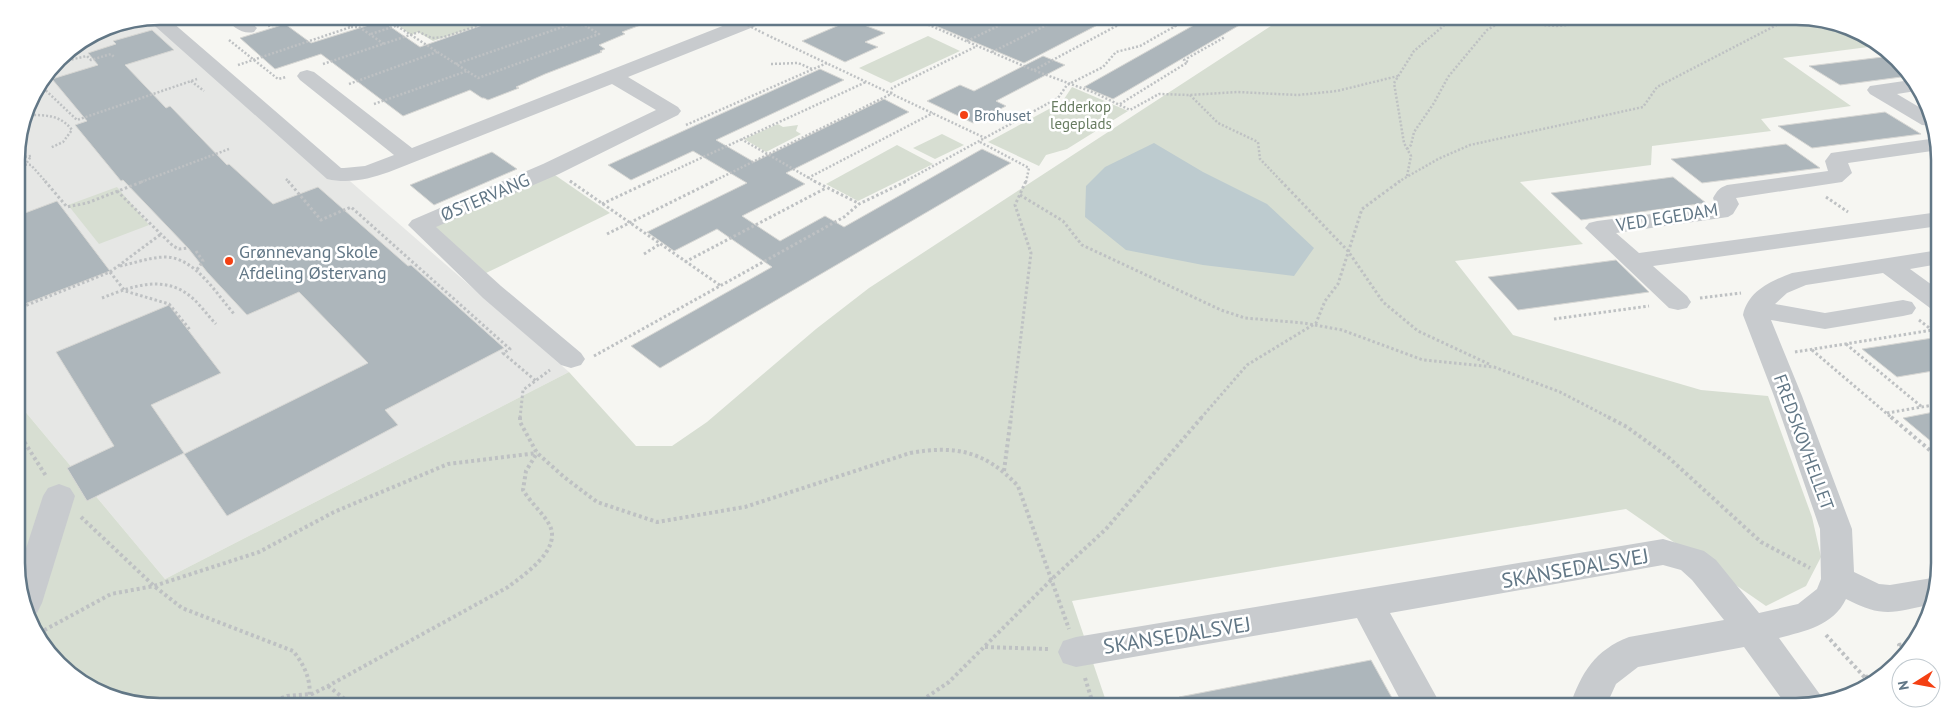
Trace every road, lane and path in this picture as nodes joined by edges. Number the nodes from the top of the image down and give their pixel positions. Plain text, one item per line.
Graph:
1 (164, 25) edge
2 (244, 25) edge
3 (269, 25) edge
4 (400, 25) edge
5 (480, 25) edge
6 (568, 25) edge
7 (582, 25) edge
8 (765, 25) edge
9 (929, 25) edge
10 (1000, 25) edge
11 (1046, 25) edge
12 (1119, 25) edge
13 (1444, 25) edge
14 (1504, 25) edge
15 (1544, 25) edge
16 (1563, 25) edge
17 (1777, 25) edge
18 (397, 26) junction
19 (586, 26) joint
20 (1175, 26) edge
21 (351, 27) joint
22 (249, 30) junction
23 (371, 34) junction
24 (410, 34) junction
25 (1225, 37) dead end
26 (966, 41) junction
27 (384, 44) junction
28 (977, 46) junction
29 (437, 52) junction
30 (992, 52) junction
31 (115, 58) dead end
32 (255, 59) junction
33 (68, 60) edge
34 (827, 63) junction
35 (456, 64) junction
36 (771, 64) dead end
37 (812, 70) junction
38 (1033, 70) junction
39 (467, 71) junction
40 (218, 72) junction
41 (307, 72) junction
42 (613, 76) junction
43 (1398, 76) junction
44 (192, 81) junction
45 (866, 82) junction
46 (1069, 84) junction
47 (1909, 87) edge
48 (45, 90) edge
49 (204, 91) dead end
50 (327, 91) junction
51 (891, 94) junction
52 (1190, 95) junction
53 (1120, 105) junction
54 (352, 112) junction
55 (933, 114) junction
56 (33, 115) edge
57 (1924, 117) edge
58 (685, 126) dead end
59 (986, 138) junction
60 (741, 139) junction
61 (980, 142) junction
62 (50, 148) dead end
63 (229, 149) dead end
64 (1407, 149) junction
65 (1930, 150) edge
66 (767, 154) junction
67 (25, 156) edge
68 (409, 157) junction
69 (26, 164) joint
70 (551, 168) junction
71 (1407, 176) junction
72 (808, 178) junction
73 (286, 180) dead end
74 (1803, 181) junction
75 (826, 188) junction
76 (117, 191) junction
77 (1020, 195) junction
78 (602, 204) junction
79 (859, 204) junction
80 (1931, 220) edge
81 (629, 223) junction
82 (1871, 228) junction
83 (161, 234) junction
84 (607, 234) dead end
85 (660, 244) junction
86 (188, 248) dead end
87 (196, 250) dead end
88 (1348, 251) junction
89 (644, 254) dead end
90 (1931, 258) edge
91 (1633, 261) junction
92 (685, 262) junction
93 (1887, 264) junction
94 (117, 267) junction
95 (196, 271) junction
96 (110, 272) junction
97 (721, 286) junction
98 (123, 290) junction
99 (1931, 296) edge
100 (102, 298) dead end
101 (1749, 301) junction
102 (1678, 302) junction
103 (25, 306) edge
104 (1903, 308) dead end
105 (235, 315) dead end
106 (1554, 319) dead end
107 (216, 324) dead end
108 (1312, 325) junction
109 (1931, 330) edge
110 (191, 331) dead end
111 (1846, 344) junction
112 (1811, 350) junction
113 (1772, 356) junction
114 (571, 359) junction
115 (1494, 367) junction
116 (536, 381) junction
117 (1931, 405) edge
118 (1922, 407) junction
119 (1887, 414) junction
120 (25, 443) edge
121 (1931, 451) edge
122 (537, 453) junction
123 (1004, 471) junction
124 (59, 496) junction
125 (1053, 578) junction
126 (1838, 579) junction
127 (154, 586) junction
128 (1928, 591) edge
129 (28, 592) edge
130 (1367, 604) junction
131 (1808, 616) junction
132 (1752, 630) junction
133 (44, 631) edge
134 (984, 647) junction
135 (1076, 652) junction
136 (1869, 676) edge
137 (1864, 677) joint
138 (328, 686) junction
139 (312, 694) junction
140 (282, 698) edge
141 (311, 698) edge
142 (343, 698) edge
143 (925, 698) edge
144 (1420, 698) edge
145 (1592, 698) edge
146 (1802, 698) edge

1 - 40 street
2 - 22 street
3 - 22 path
4 - 18 path
5 - 24 path
6 - 35 path
7 - 19 path
8 - 34 path
8 - 42 street
9 - 26 path
10 - 26 path
11 - 30 path
12 - 38 path
13 - 43 path
14 - 64 path
15 - 16 path
17 - 71 path
18 - 23 path
18 - 24 path
19 - 39 path
20 - 46 path
21 - 23 path
21 - 32 path
22 - 32 path
23 - 27 path
24 - 27 path
24 - 29 path
25 - 53 path
26 - 28 path
27 - 41 path
28 - 30 path
28 - 51 path
29 - 35 path
29 - 50 path
30 - 38 path
31 - 33 path
32 - 40 path
32 - 41 path
34 - 37 path
34 - 45 path
35 - 39 path
36 - 37 path
37 - 58 path
38 - 46 path
39 - 54 path
40 - 44 path
40 - 68 street
41 - 50 street
42 - 68 street
42 - 70 street, ØSTERVANG
43 - 52 path
43 - 64 path
44 - 48 path
44 - 49 path
45 - 51 path
45 - 60 path
46 - 53 path
46 - 59 path
47 - 57 street
50 - 54 street
51 - 55 path
51 - 66 path
52 - 53 path
52 - 88 path
54 - 68 street
55 - 59 path
55 - 72 path
56 - 62 path
59 - 61 path
60 - 66 path
60 - 78 path
61 - 77 path
61 - 79 path
63 - 76 path
64 - 71 path
65 - 74 street, VED EGEDAM
66 - 72 path
66 - 81 path
67 - 69 path
69 - 76 path
70 - 78 path
70 - 114 street, ØSTERVANG
71 - 88 path
72 - 75 path
73 - 116 path
74 - 82 path
74 - 91 street, VED EGEDAM
75 - 79 path
75 - 92 path
76 - 83 path
77 - 108 path
77 - 123 path
78 - 81 path
79 - 97 path
80 - 82 street
81 - 84 path
81 - 85 path
82 - 91 street
83 - 86 path
83 - 94 path
85 - 89 path
85 - 92 path
87 - 95 path
88 - 108 path
88 - 115 path
90 - 93 street
91 - 102 street, VED EGEDAM
92 - 97 path
93 - 99 street
93 - 101 street
94 - 95 path
94 - 96 path
95 - 105 path
96 - 98 path
96 - 103 path
97 - 114 path
98 - 100 path
98 - 107 path
98 - 110 path
101 - 102 path
101 - 104 street
101 - 113 street, FREDSKOVHELLET
102 - 106 path
108 - 115 path
108 - 125 path
109 - 111 path
111 - 112 path
111 - 118 path
112 - 113 path
112 - 119 path
113 - 126 street, FREDSKOVHELLET
114 - 116 path
115 - 126 path
116 - 122 path
117 - 118 path
118 - 119 path
119 - 121 path
120 - 124 path
122 - 123 path
122 - 127 path
122 - 138 path
123 - 125 path
124 - 127 path
124 - 129 street
125 - 134 path
125 - 135 path
126 - 128 street
126 - 131 street, FREDSKOVHELLET
127 - 133 path
127 - 139 path
130 - 132 street, SKANSEDALSVEJ
130 - 135 street, SKANSEDALSVEJ
130 - 144 street
131 - 132 street, FREDSKOVHELLET
131 - 137 path
132 - 145 street, FREDSKOVHELLET
132 - 146 street
134 - 135 path
134 - 143 path
136 - 137 path
138 - 139 path
138 - 142 path
139 - 140 path
139 - 141 path

